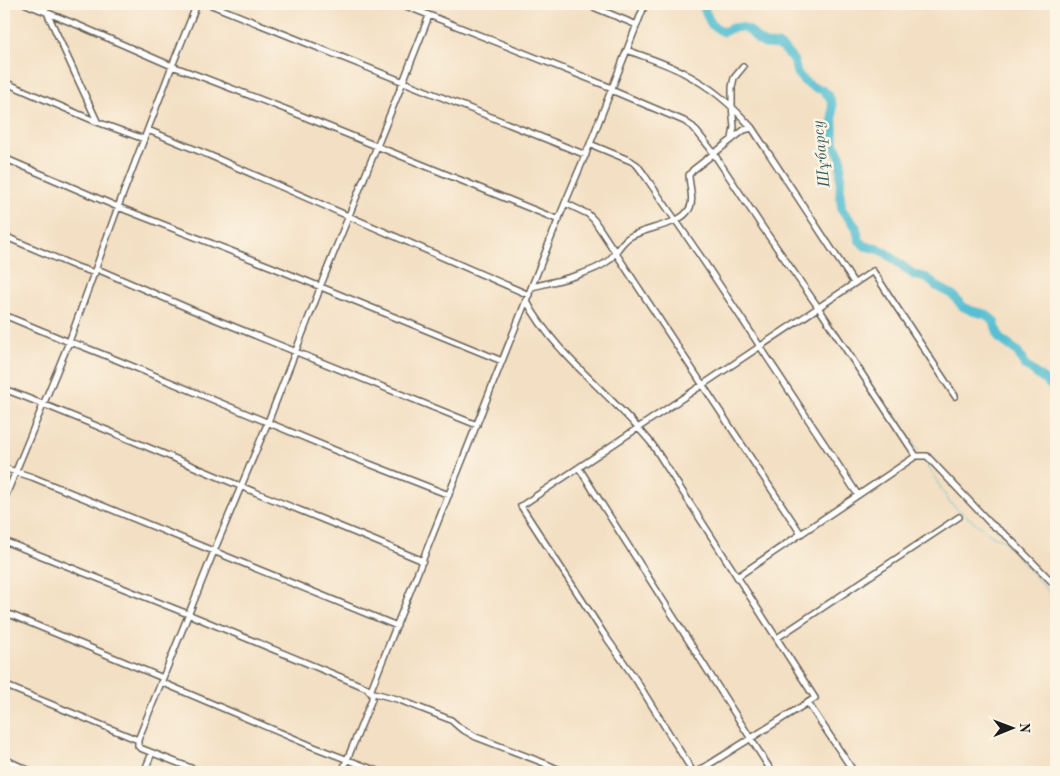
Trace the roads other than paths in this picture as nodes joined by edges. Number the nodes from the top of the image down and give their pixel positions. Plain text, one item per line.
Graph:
1 (6, 4) edge
2 (26, 4) edge
3 (43, 4) edge
4 (197, 4) edge
5 (210, 4) edge
6 (401, 4) edge
7 (586, 4) edge
8 (645, 4) edge
9 (4, 10) edge
10 (47, 12) junction
11 (429, 16) junction
12 (637, 25) junction
13 (627, 50) junction
14 (172, 66) junction
15 (743, 67) dead end
16 (4, 82) edge
17 (404, 82) junction
18 (611, 89) junction
19 (732, 106) junction
20 (97, 122) junction
21 (752, 128) junction
22 (148, 130) junction
23 (144, 139) junction
24 (732, 139) junction
25 (590, 144) junction
26 (377, 147) junction
27 (714, 154) junction
28 (586, 155) junction
29 (4, 158) edge
30 (565, 203) junction
31 (118, 207) junction
32 (349, 216) junction
33 (559, 220) junction
34 (676, 220) junction
35 (4, 236) edge
36 (616, 251) junction
37 (96, 271) junction
38 (854, 284) junction
39 (320, 287) junction
40 (532, 287) junction
41 (528, 298) junction
42 (818, 307) junction
43 (4, 315) edge
44 (69, 342) junction
45 (760, 346) junction
46 (296, 352) junction
47 (502, 361) junction
48 (702, 384) junction
49 (4, 389) edge
50 (955, 396) dead end
51 (43, 404) junction
52 (268, 422) junction
53 (477, 425) junction
54 (639, 427) junction
55 (916, 456) junction
56 (4, 468) edge
57 (579, 468) junction
58 (15, 472) junction
59 (240, 486) junction
60 (449, 495) junction
61 (858, 495) junction
62 (4, 500) edge
63 (959, 517) dead end
64 (801, 534) junction
65 (4, 541) edge
66 (214, 551) junction
67 (423, 560) junction
68 (737, 577) junction
69 (1056, 586) edge
70 (4, 612) edge
71 (188, 614) junction
72 (396, 626) junction
73 (777, 638) junction
74 (162, 680) junction
75 (4, 685) edge
76 (370, 692) junction
77 (808, 703) junction
78 (751, 739) junction
79 (138, 740) junction
80 (152, 753) junction
81 (4, 760) edge
82 (348, 760) junction
83 (32, 772) edge
84 (144, 772) edge
85 (201, 772) edge
86 (342, 772) edge
87 (380, 772) edge
88 (564, 772) edge
89 (695, 772) edge
90 (772, 772) edge
91 (854, 772) edge

1 - 9 street
2 - 10 street
3 - 10 street
4 - 14 street
5 - 17 street
6 - 11 street
7 - 12 street
8 - 12 street
10 - 14 street
10 - 20 street
11 - 17 street
11 - 18 street
12 - 13 street
13 - 18 street
13 - 19 street
14 - 22 street
14 - 26 street
15 - 19 street
16 - 20 street
17 - 26 street
17 - 28 street
18 - 25 street
18 - 27 street
19 - 21 street
19 - 24 street
20 - 23 street
21 - 24 street
21 - 38 street
22 - 23 street
22 - 32 street
23 - 31 street
24 - 27 street
25 - 28 street
25 - 34 street
26 - 32 street
26 - 33 street
27 - 34 street
27 - 42 street
28 - 30 street
29 - 31 street
30 - 33 street
30 - 36 street
31 - 37 street
31 - 39 street
32 - 39 street
32 - 41 street
33 - 40 street
34 - 36 street
34 - 45 street
35 - 37 street
36 - 40 street
36 - 48 street
37 - 44 street
37 - 46 street
38 - 42 street
38 - 50 street
39 - 46 street
39 - 47 street
40 - 41 street
41 - 47 street
41 - 54 street
42 - 45 street
42 - 55 street
43 - 44 street
44 - 51 street
44 - 52 street
45 - 48 street
45 - 61 street
46 - 52 street
46 - 53 street
47 - 53 street
48 - 54 street
48 - 64 street
49 - 51 street
51 - 58 street
51 - 59 street
52 - 59 street
52 - 60 street
53 - 60 street
54 - 57 street
54 - 68 street
55 - 61 street
55 - 69 street
56 - 58 street
57 - 78 street
57 - 89 street
58 - 62 street
58 - 66 street
59 - 66 street
59 - 67 street
60 - 67 street
61 - 64 street
63 - 73 street
64 - 68 street
65 - 71 street
66 - 71 street
66 - 72 street
67 - 72 street
68 - 73 street
70 - 74 street
71 - 74 street
71 - 76 street
72 - 76 street
73 - 77 street
74 - 79 street
74 - 82 street
75 - 79 street
76 - 82 street
76 - 88 street
77 - 78 street
77 - 91 street
78 - 89 street
78 - 90 street
79 - 80 street
80 - 84 street
80 - 85 street
81 - 83 street
82 - 86 street
82 - 87 street

